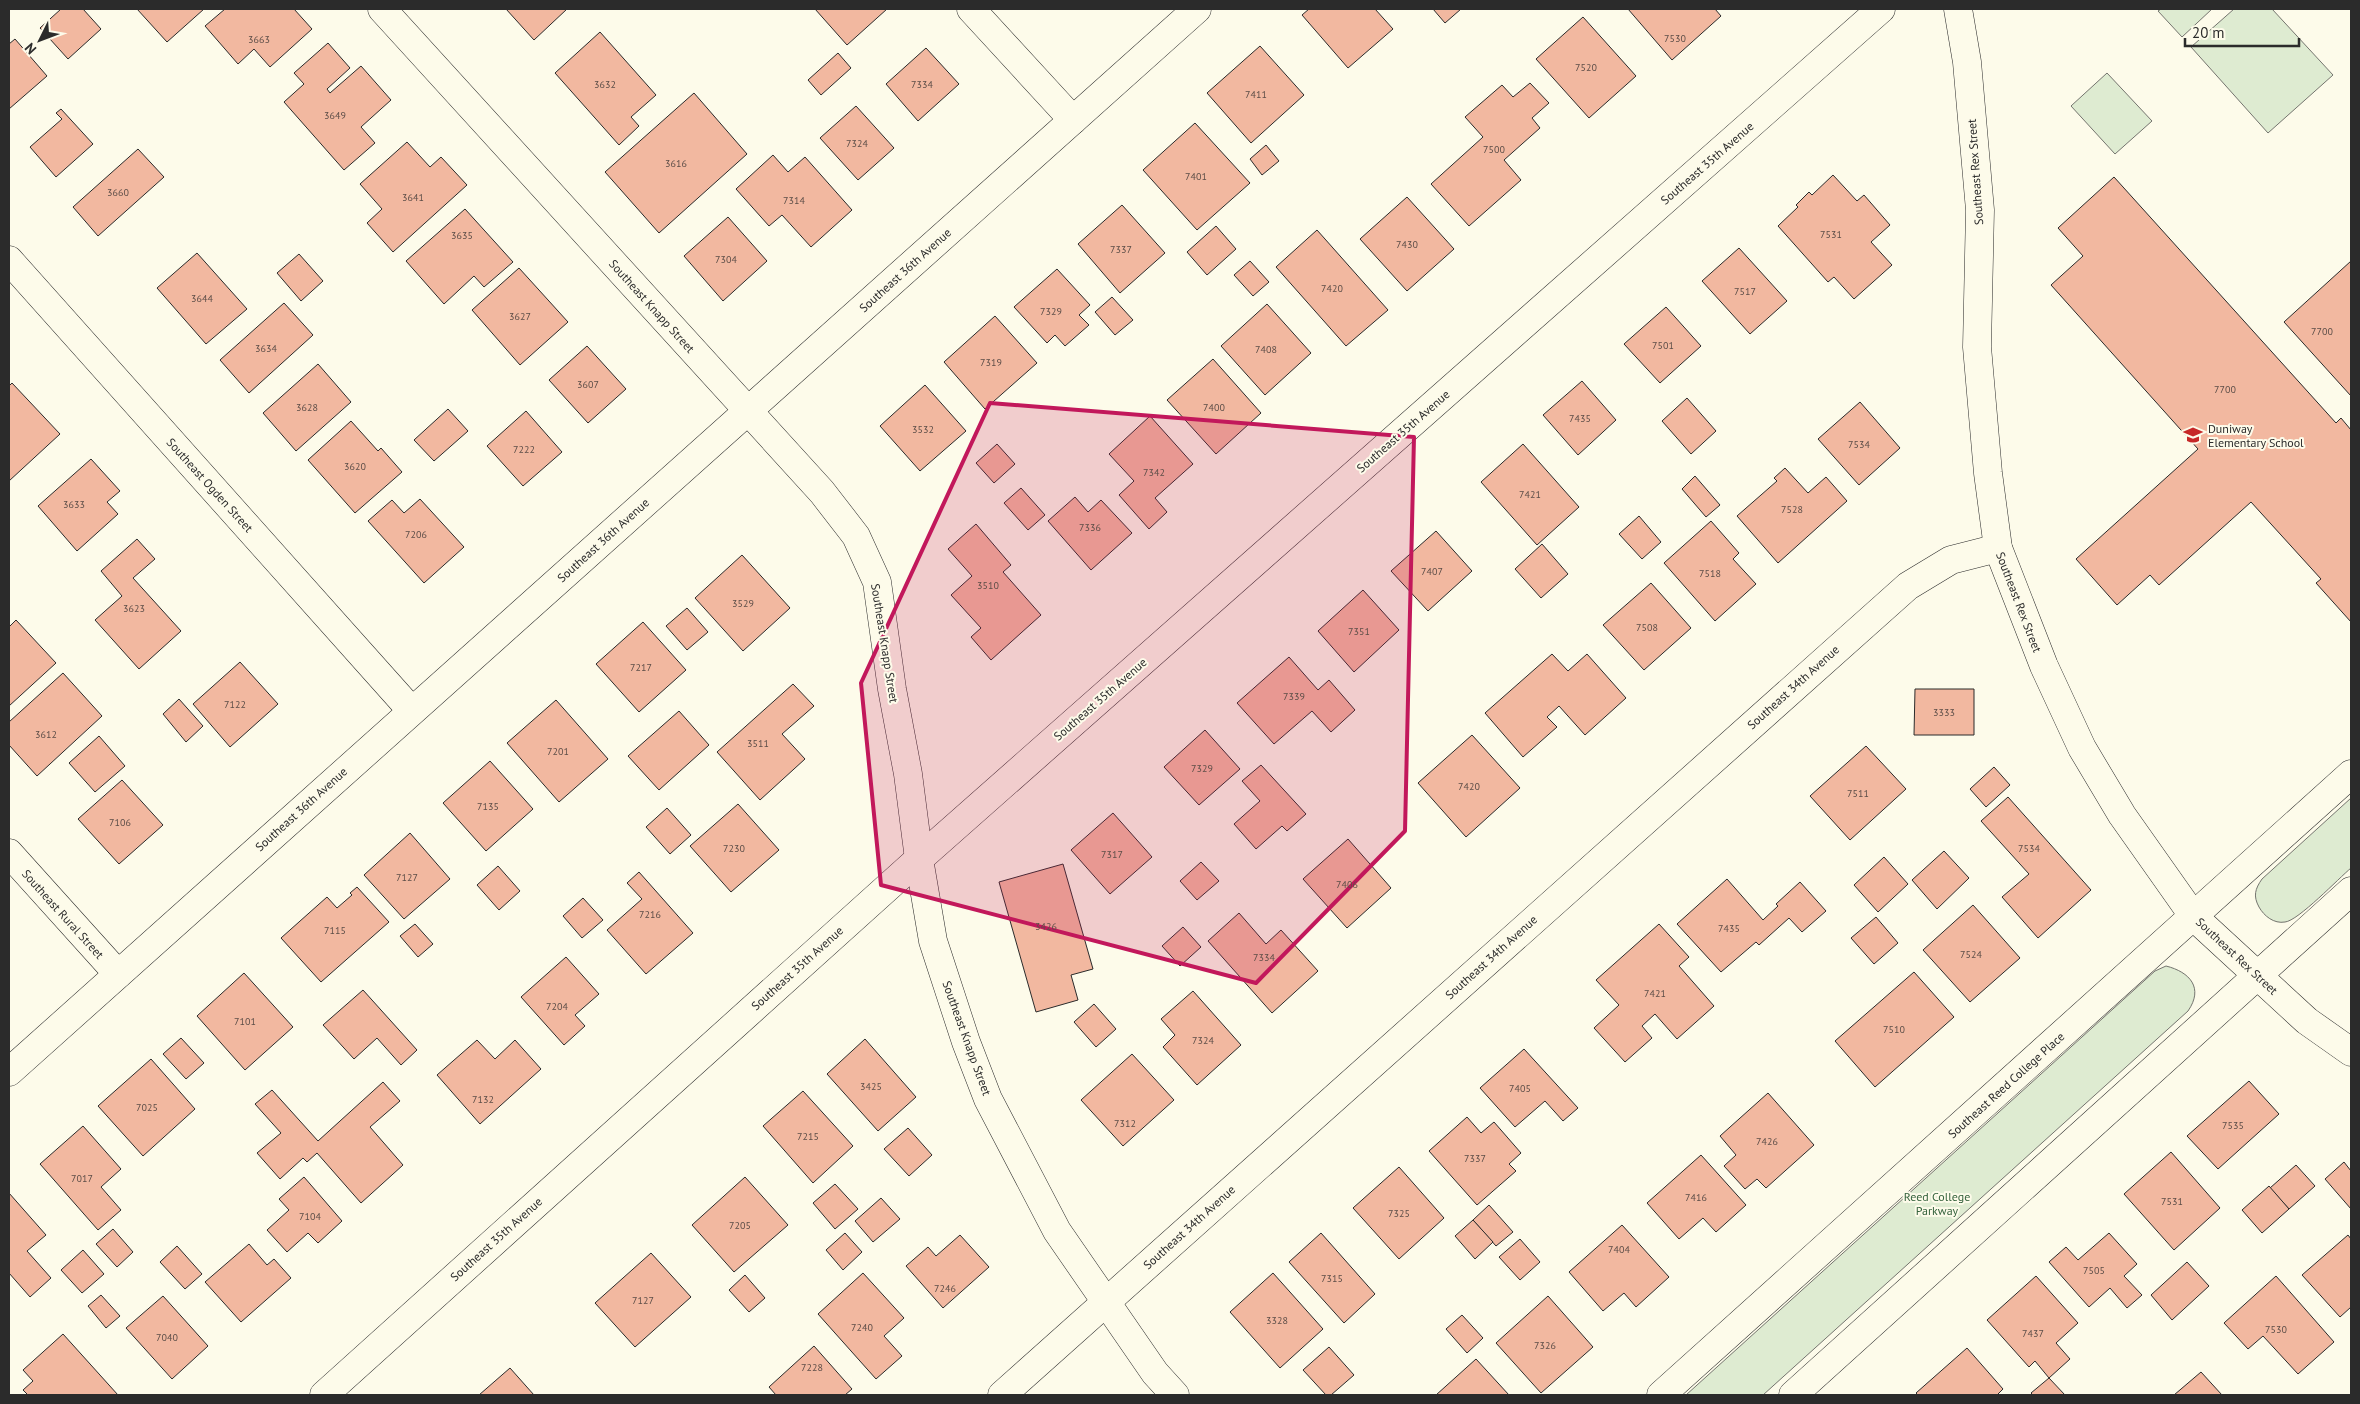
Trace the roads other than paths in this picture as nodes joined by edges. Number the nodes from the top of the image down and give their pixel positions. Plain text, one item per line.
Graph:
1 (382, 9) edge
2 (971, 9) edge
3 (1197, 9) edge
4 (1882, 9) edge
5 (1958, 9) edge
6 (1073, 120) junction
7 (9, 260) edge
8 (747, 411) junction
9 (1998, 548) junction
10 (412, 710) junction
11 (2351, 774) edge
12 (9, 853) edge
13 (919, 859) junction
14 (2351, 891) edge
15 (2194, 917) junction
16 (118, 974) junction
17 (2257, 976) junction
18 (2351, 1052) edge
19 (9, 1072) edge
20 (1106, 1304) junction
21 (324, 1395) edge
22 (1002, 1395) edge
23 (1175, 1395) edge
24 (1661, 1395) edge
25 (1793, 1395) edge

1 - 8 street, Southeast Knapp Street
2 - 6 street
3 - 6 street, Southeast 36th Avenue
4 - 13 street, Southeast 35th Avenue
5 - 9 street, Southeast Rex Street
6 - 8 street, Southeast 36th Avenue
7 - 10 street, Southeast Ogden Street
8 - 10 street, Southeast 36th Avenue
8 - 13 street, Southeast Knapp Street
9 - 15 street, Southeast Rex Street
9 - 20 street, Southeast 34th Avenue
10 - 16 street, Southeast 36th Avenue
11 - 15 street, Southeast Reed College Place
12 - 16 street, Southeast Rural Street
13 - 20 street, Southeast Knapp Street
13 - 21 street, Southeast 35th Avenue
14 - 17 street
15 - 17 street, Southeast Rex Street
15 - 24 street, Southeast Reed College Place
16 - 19 street, Southeast 36th Avenue
17 - 18 street, Southeast Rex Street
17 - 25 street
20 - 22 street, Southeast 34th Avenue
20 - 23 street, Southeast Knapp Street

